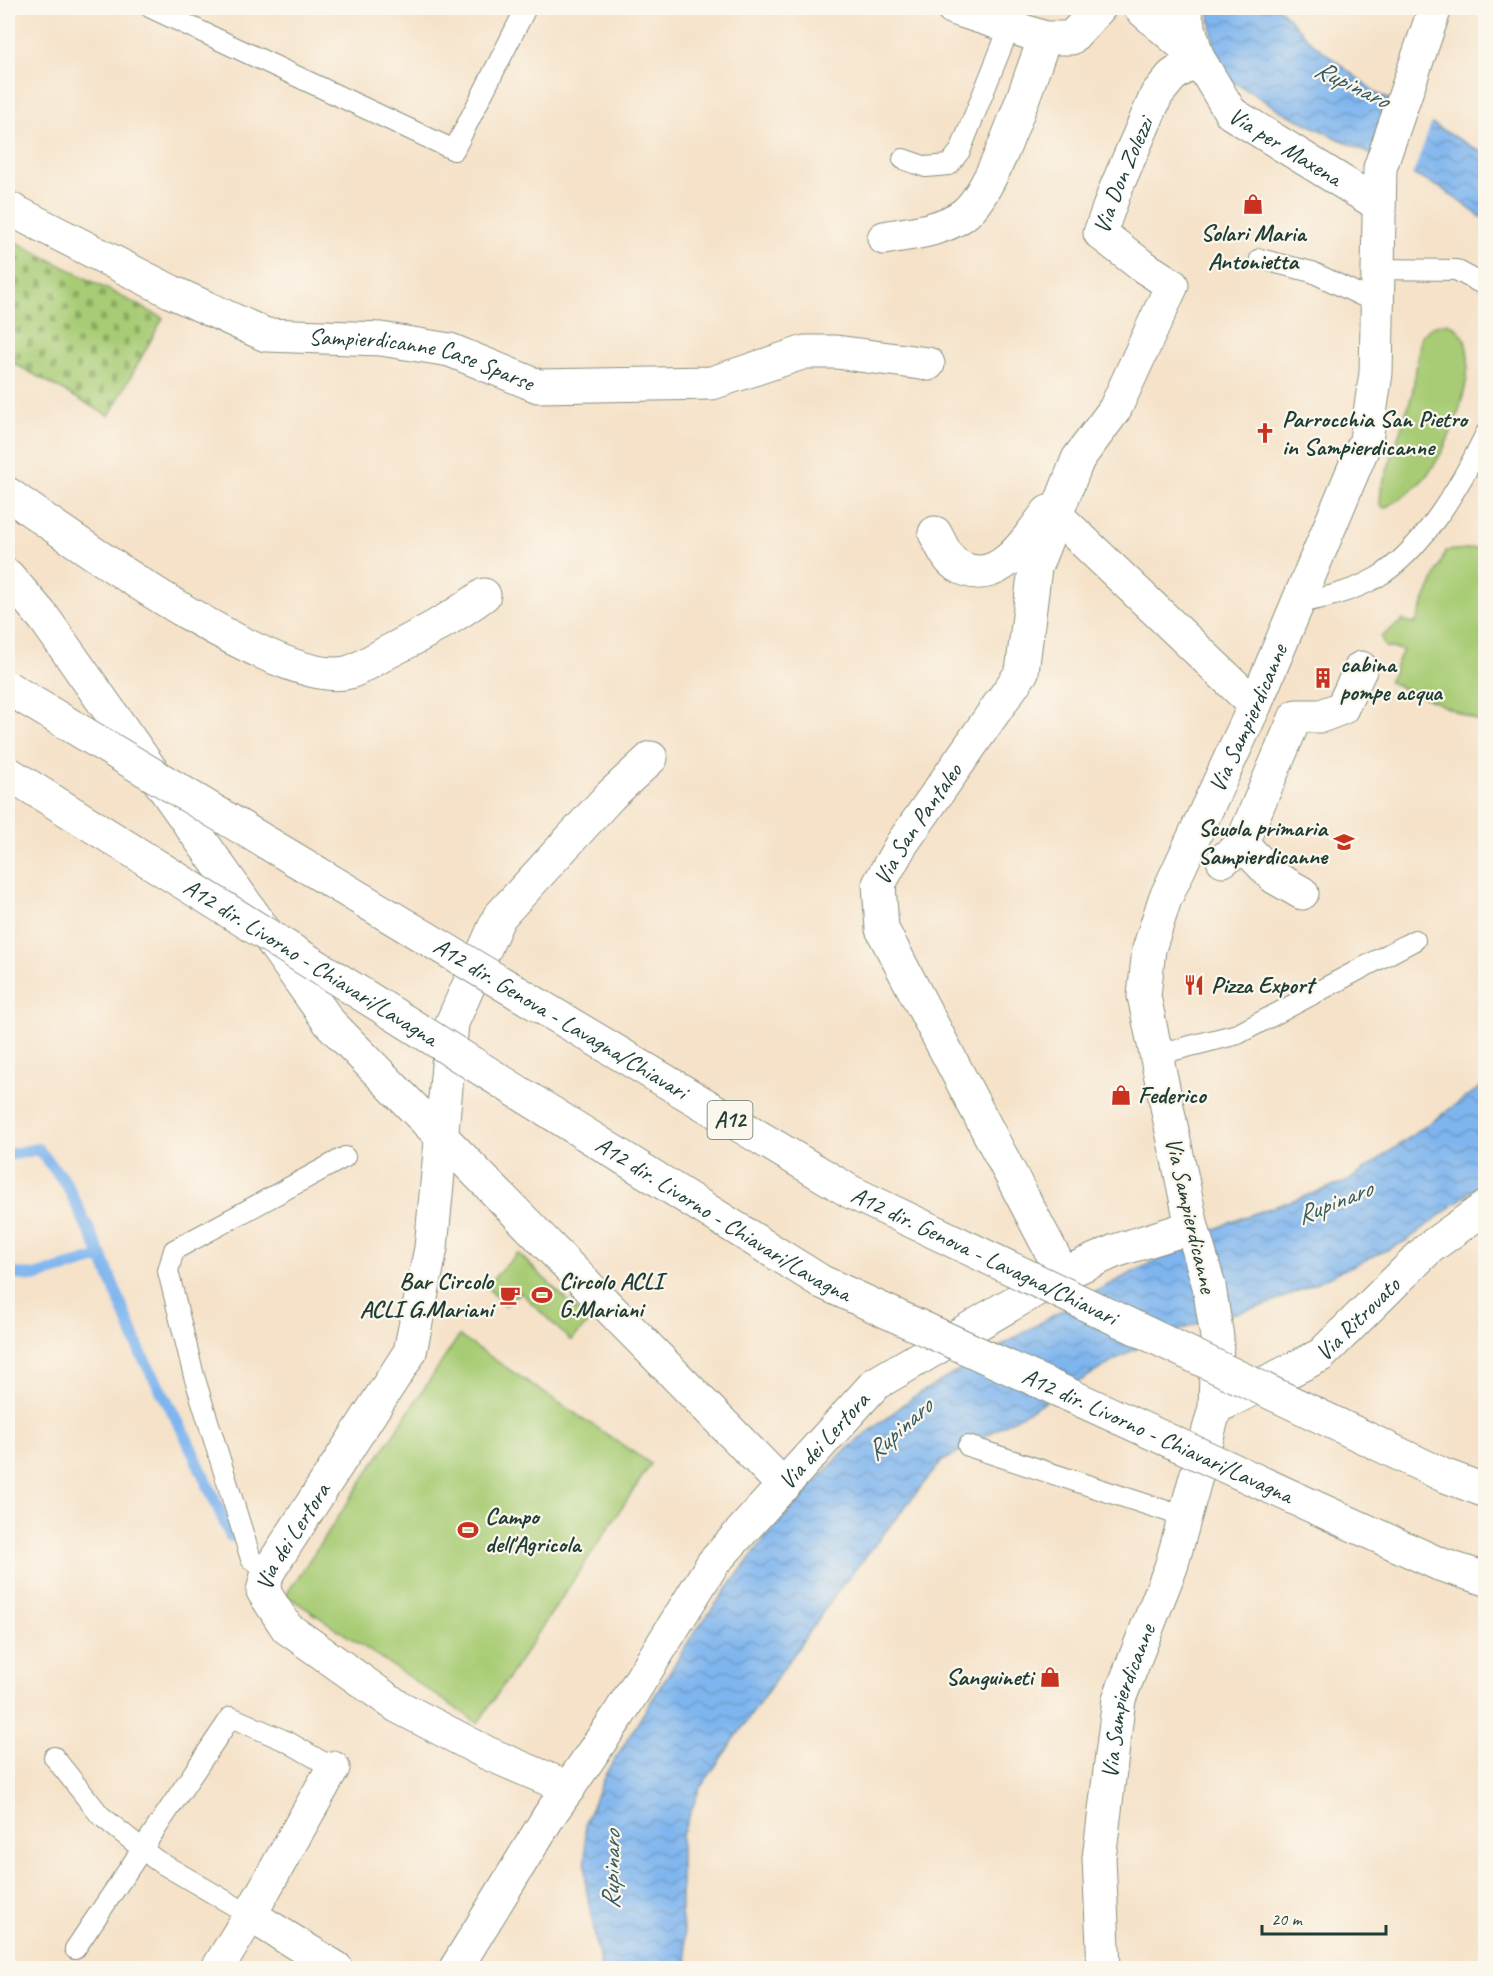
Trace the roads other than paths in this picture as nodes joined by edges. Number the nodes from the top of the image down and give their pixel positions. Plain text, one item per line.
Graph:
1 (151, 8) edge
2 (526, 8) edge
3 (953, 8) edge
4 (1099, 8) edge
5 (1140, 8) edge
6 (1183, 8) edge
7 (1435, 8) edge
8 (1010, 26) junction
9 (1045, 38) junction
10 (1198, 58) junction
11 (903, 159) dead end
12 (1378, 204) junction
13 (8, 208) edge
14 (884, 238) dead end
15 (1260, 259) dead end
16 (1377, 269) junction
17 (1485, 286) edge
18 (1377, 303) junction
19 (928, 364) dead end
20 (1115, 409) joint
21 (1485, 433) edge
22 (8, 494) edge
23 (1056, 514) junction
24 (935, 533) dead end
25 (8, 576) edge
26 (484, 595) dead end
27 (1298, 603) junction
28 (1361, 668) dead end
29 (8, 688) edge
30 (1255, 705) junction
31 (651, 758) dead end
32 (8, 773) edge
33 (1302, 892) dead end
34 (1415, 940) dead end
35 (1155, 1054) junction
36 (443, 1140) junction
37 (345, 1157) dead end
38 (1485, 1207) edge
39 (1192, 1227) junction
40 (1063, 1274) junction
41 (1215, 1408) junction
42 (968, 1446) dead end
43 (784, 1486) junction
44 (1485, 1491) edge
45 (1185, 1517) junction
46 (268, 1572) junction
47 (1485, 1579) edge
48 (54, 1757) dead end
49 (333, 1768) joint
50 (569, 1788) junction
51 (143, 1849) junction
52 (250, 1915) junction
53 (75, 1949) dead end
54 (218, 1968) edge
55 (336, 1968) edge
56 (456, 1968) edge
57 (1104, 1968) edge

1 - 2 lane
3 - 8 main road
4 - 9 main road
5 - 10 main road
6 - 10 main road, Via per Maxena
7 - 12 main road, Via Sampierdicanne
8 - 9 main road
8 - 11 lane
9 - 14 main road
10 - 12 main road, Via per Maxena
10 - 20 main road, Via Don Zolezzi
12 - 16 main road, Via Sampierdicanne
13 - 19 main road, Sampierdicanne Case Sparse
15 - 18 lane
16 - 17 lane
16 - 18 main road, Via Sampierdicanne
18 - 27 main road, Via Sampierdicanne
20 - 23 main road, Via San Pantaleo
21 - 27 lane
22 - 26 main road
23 - 24 main road
23 - 30 main road
23 - 40 main road, Via San Pantaleo
25 - 36 main road
27 - 30 main road, Via Sampierdicanne
28 - 33 main road
29 - 44 main road, A12 dir. Genova - Lavagna/Chiavari / A12, bridge
30 - 35 main road, Via Sampierdicanne
31 - 36 main road, Via dei Lertora
32 - 47 main road, A12 dir. Livorno - Chiavari/Lavagna, bridge
34 - 35 lane
35 - 39 main road, Via Sampierdicanne
36 - 43 main road
36 - 46 main road, Via dei Lertora
37 - 46 lane
38 - 41 main road, Via Ritrovato
39 - 40 main road, Via dei Lertora
39 - 41 main road, Via Sampierdicanne
40 - 43 main road, Via dei Lertora
41 - 45 main road, Via Sampierdicanne
42 - 45 lane
43 - 50 main road, Via dei Lertora
45 - 57 main road, Via Sampierdicanne
46 - 50 main road, Via dei Lertora
48 - 51 lane
49 - 51 lane
49 - 52 main road
50 - 56 main road, Via dei Lertora
51 - 52 lane
51 - 53 lane
52 - 54 main road
52 - 55 main road

